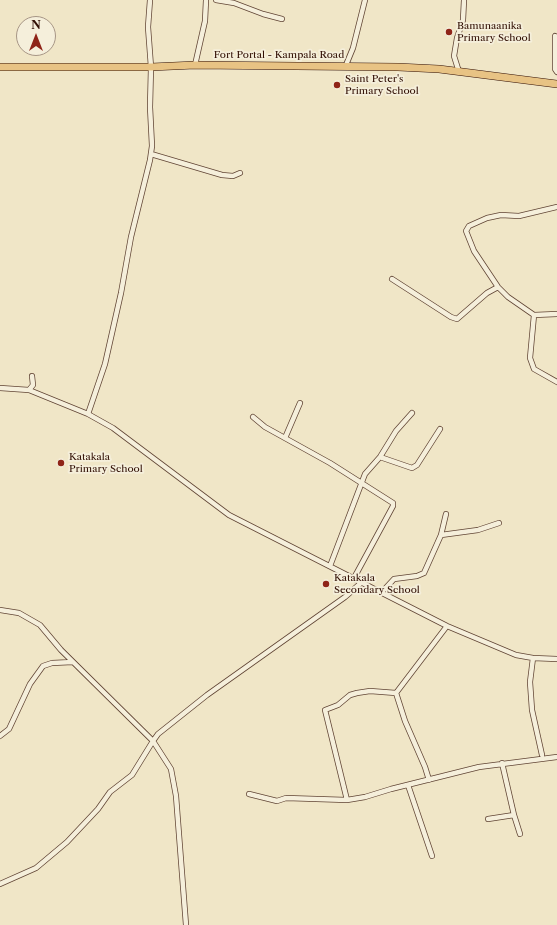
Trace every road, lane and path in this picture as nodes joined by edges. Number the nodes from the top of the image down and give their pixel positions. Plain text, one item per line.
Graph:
1 (150, 0) edge
2 (206, 0) edge
3 (216, 0) edge
4 (365, 0) edge
5 (464, 0) edge
6 (282, 19) dead end
7 (557, 36) edge
8 (195, 65) junction
9 (346, 65) junction
10 (0, 66) edge
11 (151, 67) junction
12 (459, 72) junction
13 (557, 72) edge
14 (557, 84) edge
15 (151, 154) junction
16 (240, 173) dead end
17 (557, 207) edge
18 (392, 279) dead end
19 (498, 288) junction
20 (557, 314) edge
21 (534, 315) junction
22 (32, 376) dead end
23 (557, 382) edge
24 (0, 388) edge
25 (28, 390) junction
26 (300, 403) dead end
27 (412, 413) dead end
28 (88, 414) junction
29 (253, 417) dead end
30 (440, 429) dead end
31 (285, 438) junction
32 (380, 457) junction
33 (361, 484) junction
34 (446, 514) dead end
35 (499, 523) dead end
36 (441, 536) junction
37 (330, 566) junction
38 (354, 578) junction
39 (362, 582) junction
40 (382, 592) junction
41 (0, 610) edge
42 (447, 626) junction
43 (534, 658) junction
44 (557, 659) edge
45 (73, 662) junction
46 (396, 693) junction
47 (0, 736) edge
48 (153, 741) junction
49 (542, 755) dead end
50 (557, 756) edge
51 (502, 763) junction
52 (429, 780) junction
53 (408, 785) junction
54 (249, 794) dead end
55 (347, 800) junction
56 (514, 815) junction
57 (488, 819) dead end
58 (520, 834) dead end
59 (432, 856) dead end
60 (0, 884) edge
61 (186, 925) edge

1 - 11 street
2 - 8 street
3 - 6 street
4 - 9 street
5 - 12 street
7 - 13 street
8 - 9 main road, Fort Portal - Kampala Road
8 - 11 main road, Fort Portal - Kampala Road
9 - 12 main road, Fort Portal - Kampala Road
10 - 11 main road, Fort Portal - Kampala Road
11 - 15 street
12 - 14 main road, Fort Portal - Kampala Road
15 - 16 street
15 - 28 street
17 - 19 street
18 - 19 street
19 - 21 street
20 - 21 street
21 - 23 street
22 - 25 street
24 - 25 street
25 - 28 street
26 - 31 street
27 - 32 street
28 - 37 street
29 - 31 street
30 - 32 street
31 - 33 street
32 - 33 street
33 - 37 street
33 - 38 street
34 - 36 street
35 - 36 street
36 - 40 street
37 - 38 street
38 - 39 street
39 - 40 street
39 - 48 street
40 - 42 street
41 - 45 street
42 - 43 street
42 - 46 street
43 - 44 street
43 - 49 street
45 - 47 street
45 - 48 street
46 - 52 street
46 - 55 street
48 - 60 street
48 - 61 street
50 - 51 street
51 - 52 street
51 - 56 street
52 - 53 street
53 - 55 street
53 - 59 street
54 - 55 street
56 - 57 street
56 - 58 street

